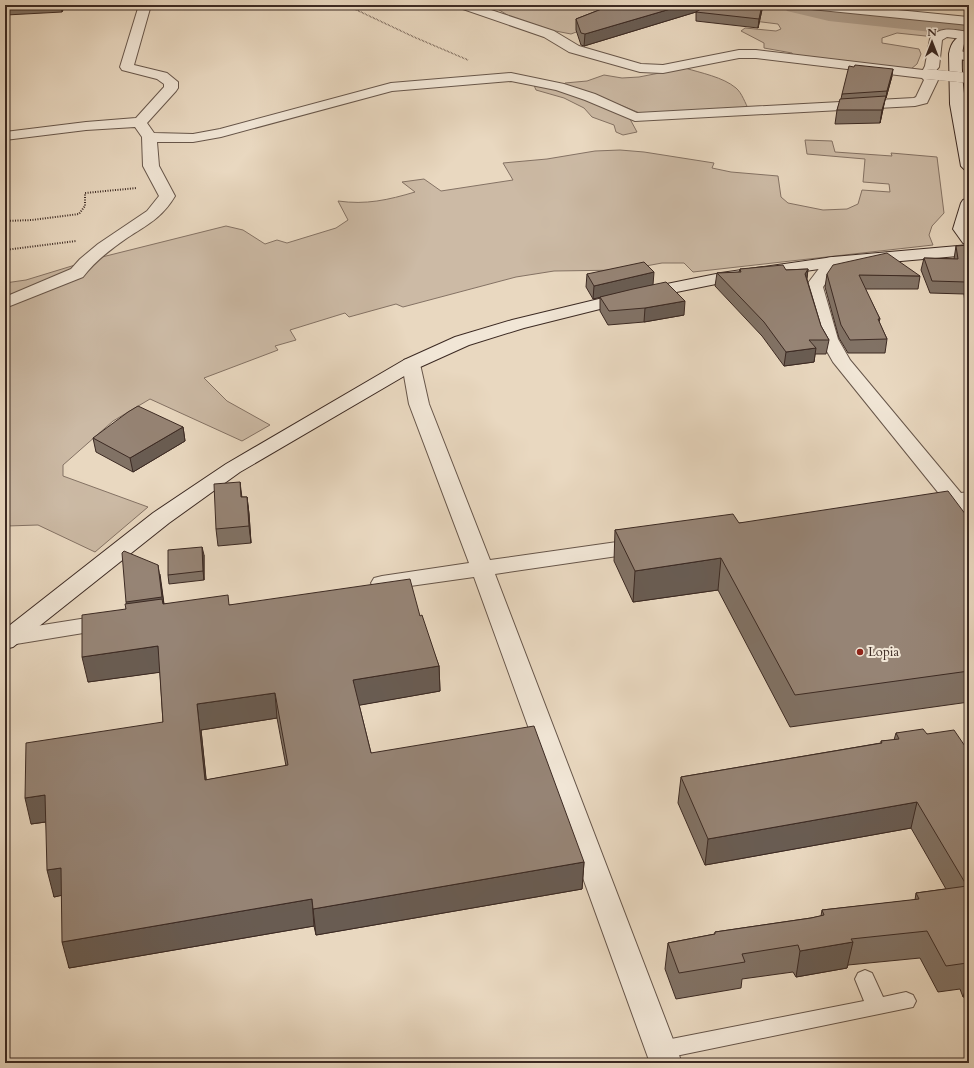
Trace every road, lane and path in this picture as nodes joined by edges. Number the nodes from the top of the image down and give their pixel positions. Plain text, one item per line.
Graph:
1 (145, 5) edge
2 (346, 5) edge
3 (464, 5) edge
4 (811, 5) edge
5 (969, 22) edge
6 (969, 36) edge
7 (963, 56) edge
8 (468, 60) dead end
9 (926, 74) junction
10 (969, 78) edge
11 (140, 122) junction
12 (5, 136) edge
13 (149, 137) junction
14 (969, 166) edge
15 (162, 185) junction
16 (969, 203) edge
17 (5, 221) edge
18 (120, 235) junction
19 (969, 239) edge
20 (5, 250) edge
21 (969, 250) edge
22 (833, 262) junction
23 (5, 303) edge
24 (411, 364) junction
25 (964, 505) edge
26 (900, 508) edge
27 (664, 542) edge
28 (482, 568) junction
29 (364, 585) edge
30 (128, 620) edge
31 (8, 639) edge
32 (865, 979) dead end
33 (906, 1001) dead end
34 (877, 1007) junction
35 (663, 1056) edge

1 - 11 street
2 - 8 path
3 - 9 street
4 - 5 street
6 - 7 street
6 - 9 street
7 - 14 street
9 - 10 lane, bridge
9 - 13 street
11 - 12 street
11 - 13 street
13 - 15 street
15 - 17 path
15 - 18 street
16 - 19 street
18 - 20 path
18 - 23 street
21 - 22 street
22 - 24 street
22 - 25 street
24 - 28 street
24 - 31 street
25 - 26 street
27 - 28 street
28 - 29 street
28 - 35 street
30 - 31 street
32 - 34 lane
33 - 34 lane
34 - 35 lane

